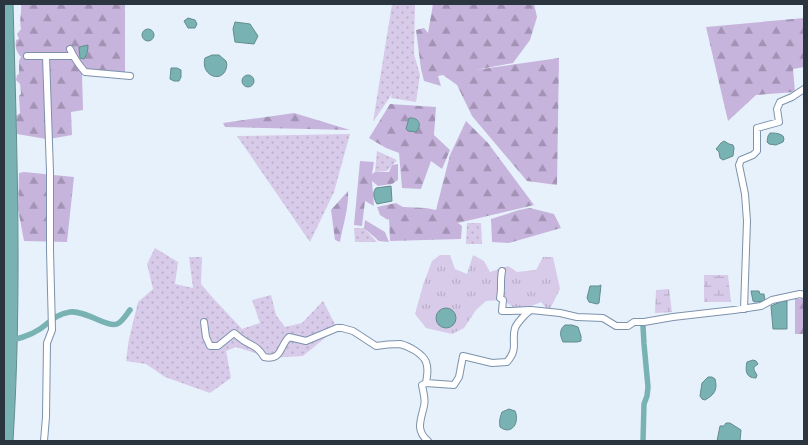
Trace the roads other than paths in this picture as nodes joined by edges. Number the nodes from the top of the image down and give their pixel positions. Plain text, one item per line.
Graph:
1 (70, 49) dead end
2 (27, 56) dead end
3 (46, 56) junction
4 (73, 56) junction
5 (130, 76) dead end
6 (804, 89) edge
7 (502, 271) dead end
8 (804, 295) edge
9 (744, 309) junction
10 (531, 310) junction
11 (204, 322) dead end
12 (426, 383) junction
13 (44, 441) edge
14 (428, 441) edge

1 - 4 street
2 - 3 street
3 - 4 street
3 - 13 street
4 - 5 street
6 - 9 street
7 - 10 street
8 - 9 street
9 - 10 street
10 - 12 street
11 - 12 street
12 - 14 street

